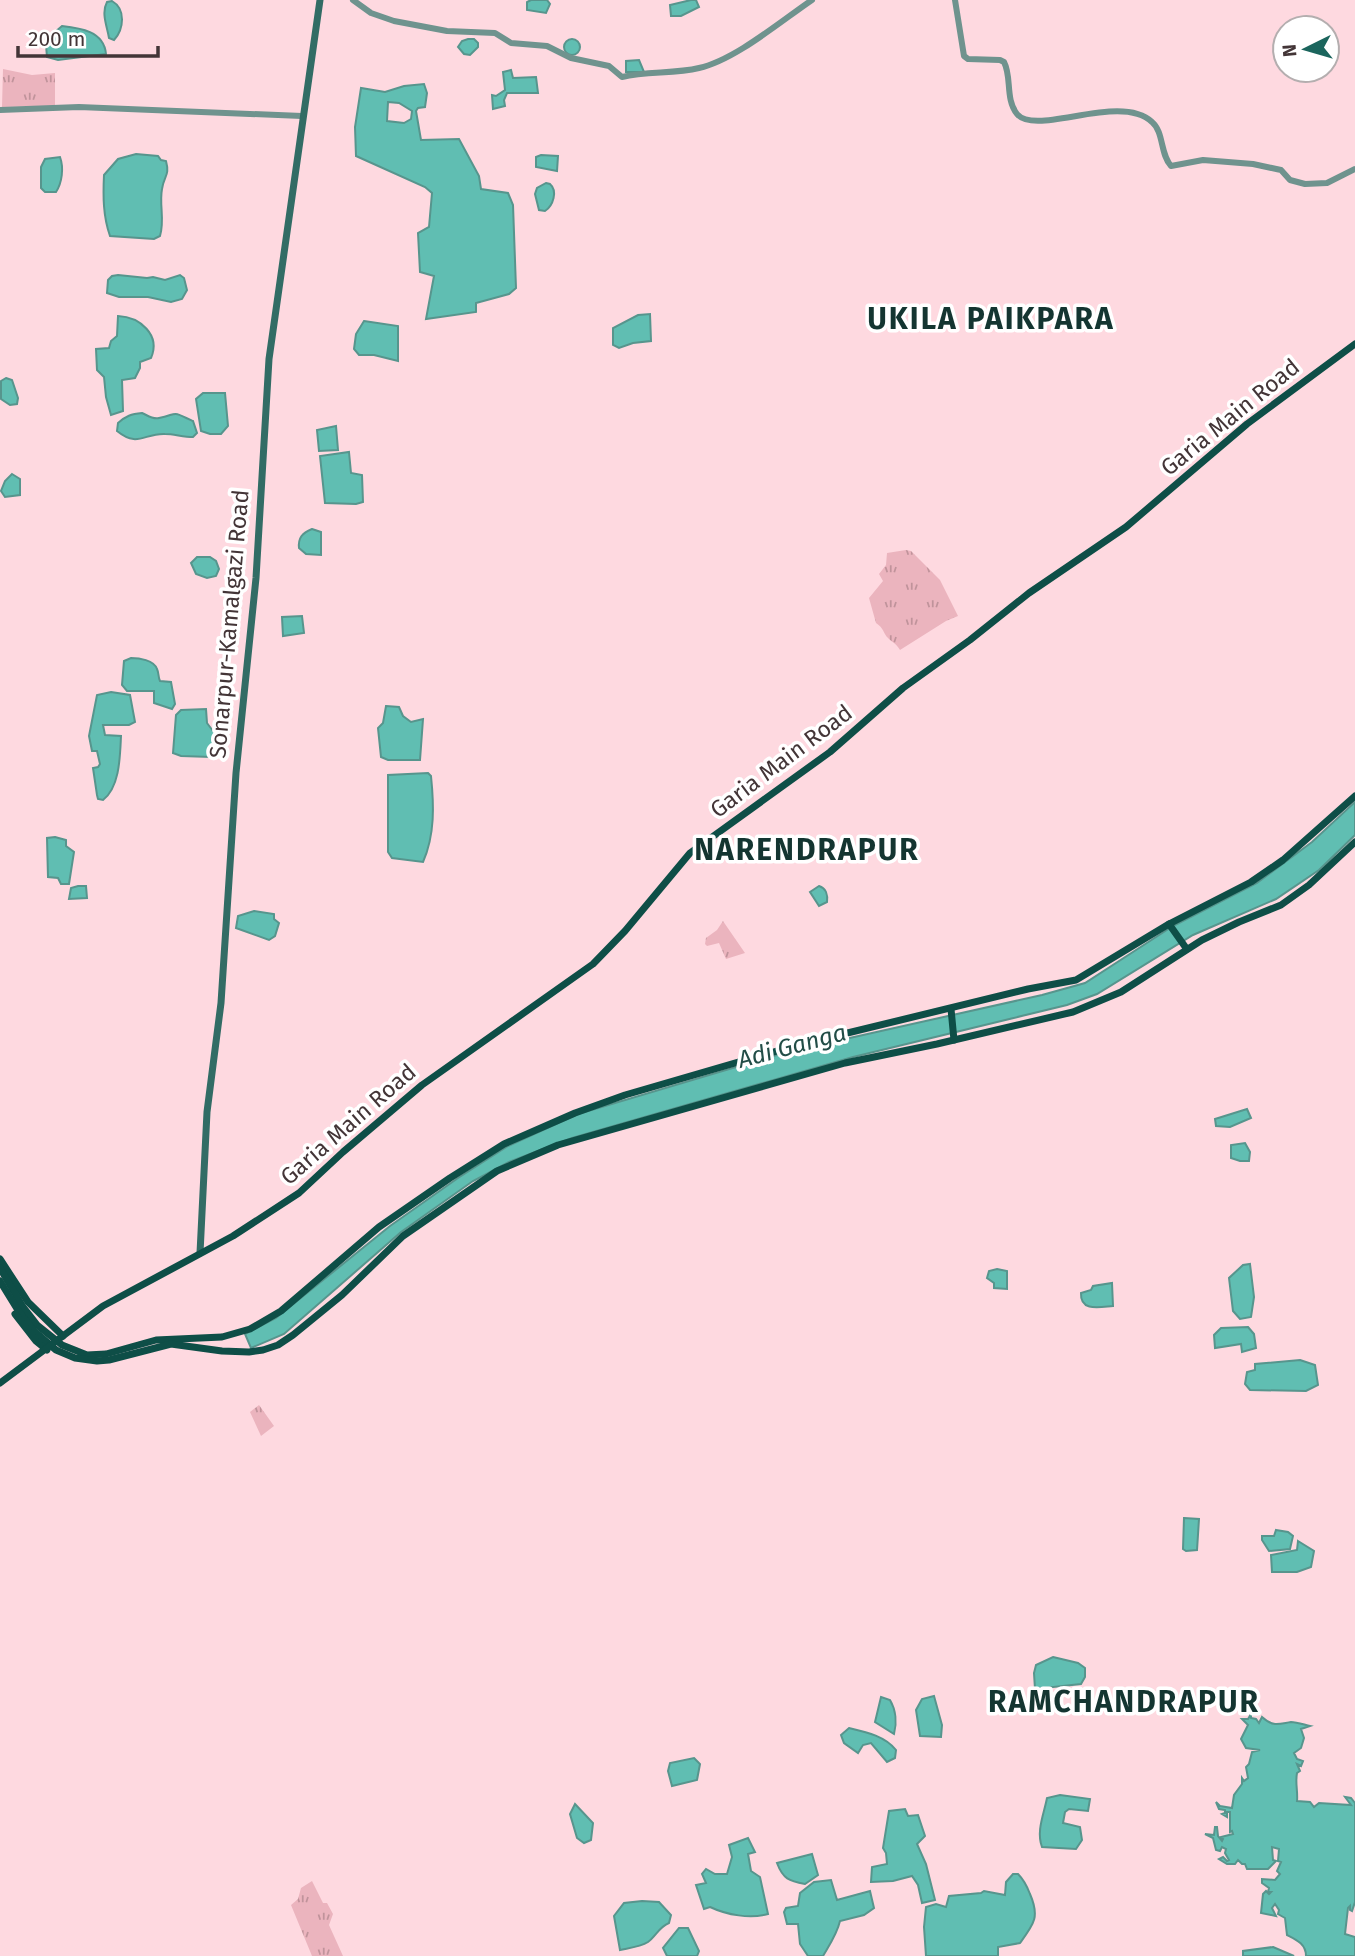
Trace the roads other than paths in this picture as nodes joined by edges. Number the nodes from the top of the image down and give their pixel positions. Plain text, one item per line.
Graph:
1 (320, 0) edge
2 (353, 0) edge
3 (812, 0) edge
4 (956, 0) edge
5 (0, 110) edge
6 (302, 116) junction
7 (1355, 169) edge
8 (1355, 344) edge
9 (1355, 796) edge
10 (1355, 842) edge
11 (1171, 926) junction
12 (1184, 945) junction
13 (951, 1009) junction
14 (954, 1040) junction
15 (200, 1252) junction
16 (0, 1259) edge
17 (0, 1268) edge
18 (0, 1280) edge
19 (0, 1288) edge
20 (63, 1336) junction
21 (47, 1350) junction
22 (0, 1384) edge

1 - 6 main road, Sonarpur-Kamalgazi Road
2 - 3 street
4 - 7 street
5 - 6 street
6 - 15 main road, Sonarpur-Kamalgazi Road
8 - 15 main road, Garia Main Road
9 - 11 main road
10 - 12 main road
11 - 12 main road
11 - 13 main road
12 - 14 main road
13 - 14 main road
13 - 17 main road
14 - 18 main road
15 - 20 main road, Garia Main Road
16 - 20 main road
19 - 21 main road
20 - 21 main road, Garia Main Road
21 - 22 main road, Garia Main Road

